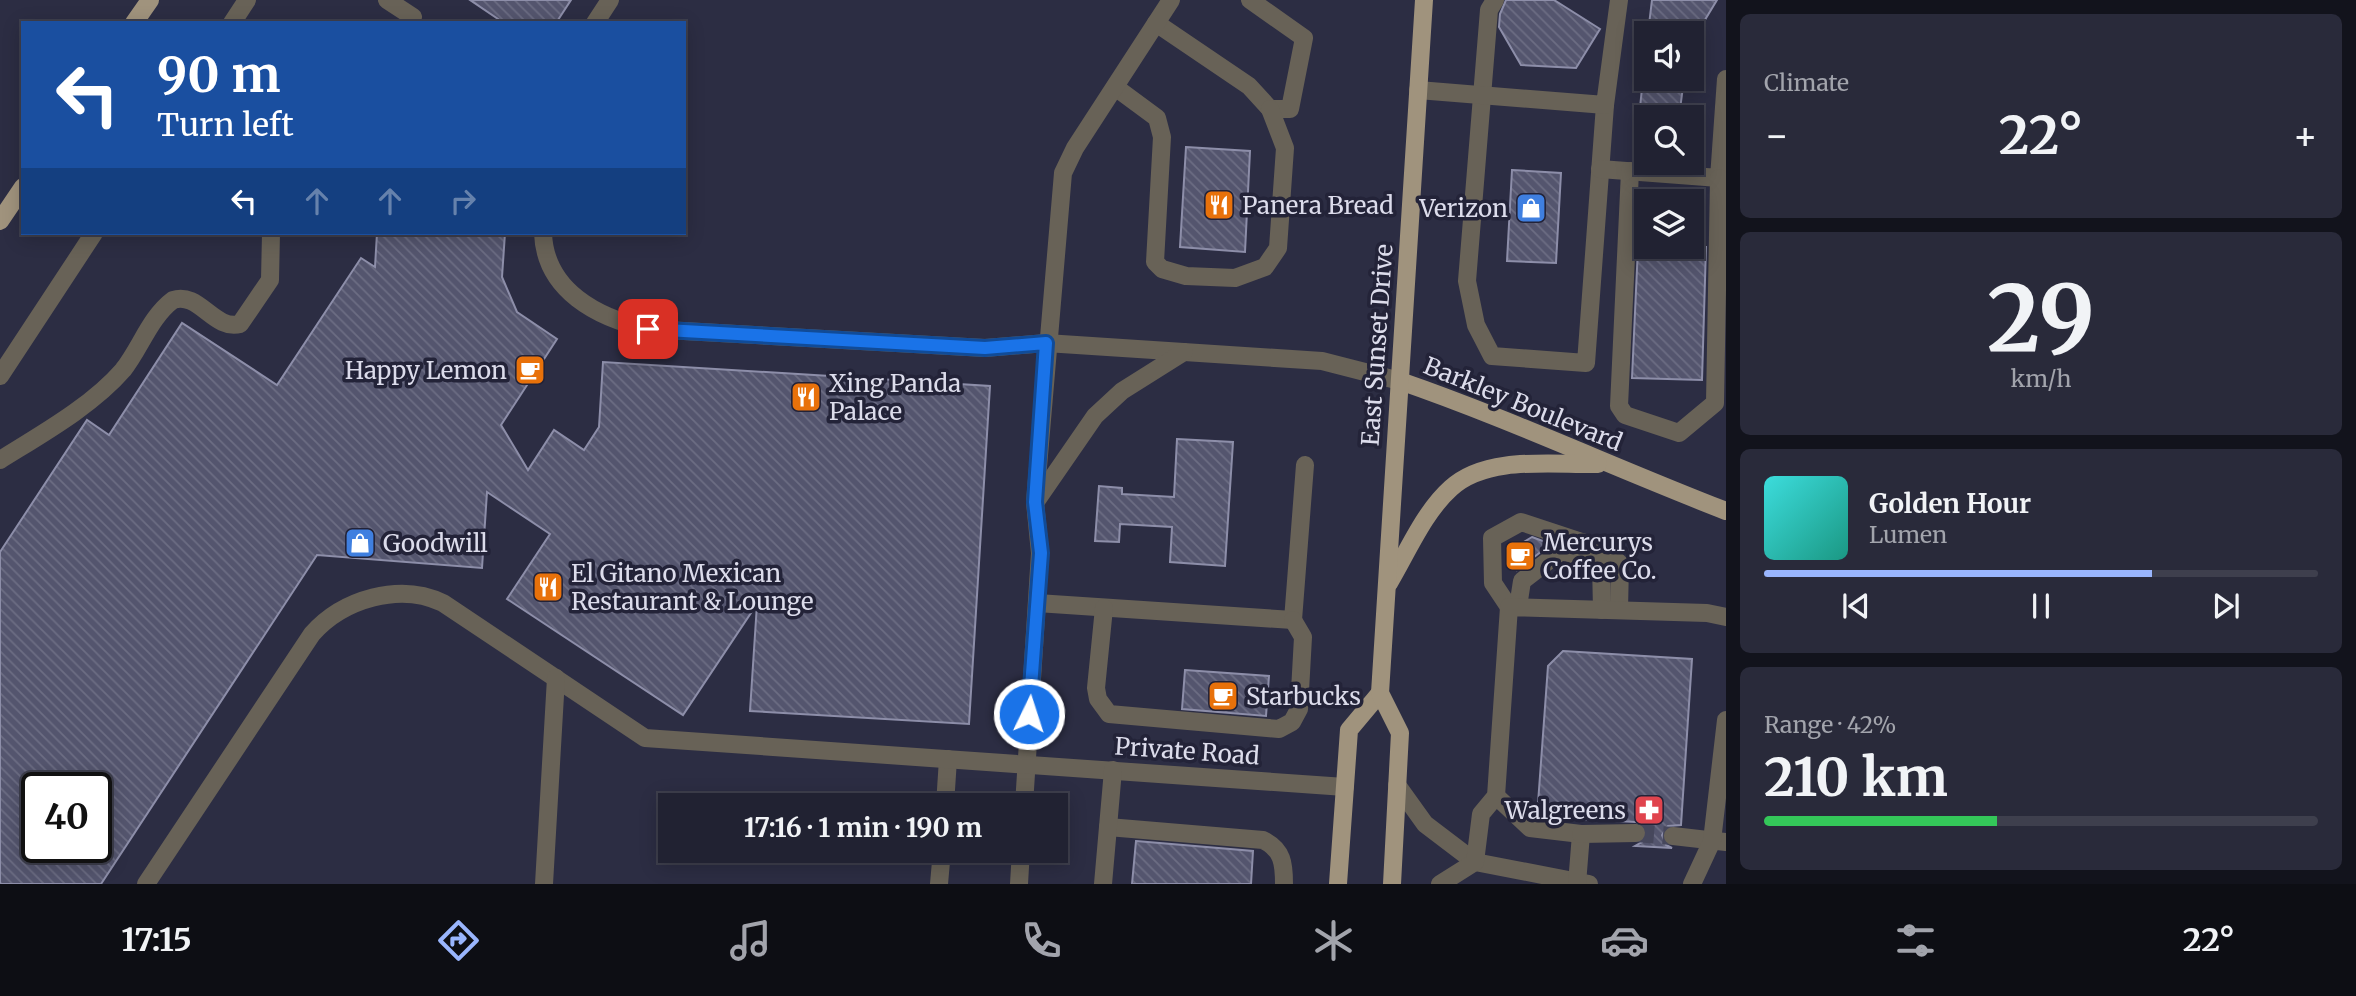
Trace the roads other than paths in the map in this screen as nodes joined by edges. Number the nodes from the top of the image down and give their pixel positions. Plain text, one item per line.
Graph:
1 (150, 0) edge
2 (247, 0) edge
3 (387, 0) edge
4 (610, 0) edge
5 (1171, 0) edge
6 (1250, 0) edge
7 (1424, 0) edge
8 (1495, 0) edge
9 (1619, 0) edge
10 (135, 21) edge
11 (233, 21) edge
12 (410, 21) edge
13 (596, 21) edge
14 (1156, 23) junction
15 (1726, 79) edge
16 (1115, 88) junction
17 (1418, 90) junction
18 (1480, 95) junction
19 (1605, 105) junction
20 (1270, 109) junction
21 (1600, 169) junction
22 (1630, 171) junction
23 (1719, 178) junction
24 (21, 190) edge
25 (0, 221) edge
26 (93, 235) edge
27 (271, 235) edge
28 (543, 235) edge
29 (1046, 343) junction
30 (1184, 352) junction
31 (0, 376) edge
32 (1400, 381) junction
33 (0, 460) edge
34 (1604, 464) junction
35 (1305, 466) dead end
36 (1035, 502) junction
37 (1726, 511) edge
38 (1387, 586) junction
39 (1037, 603) junction
40 (1514, 607) junction
41 (1104, 608) junction
42 (1611, 610) junction
43 (1726, 617) edge
44 (1293, 620) junction
45 (556, 678) junction
46 (1380, 693) junction
47 (1726, 720) edge
48 (948, 759) junction
49 (1027, 764) junction
50 (1113, 770) junction
51 (1398, 785) junction
52 (1345, 787) junction
53 (946, 793) edge
54 (1025, 793) edge
55 (1496, 796) junction
56 (1108, 827) junction
57 (1636, 833) tunnel mouth
58 (1581, 834) junction
59 (1673, 836) tunnel mouth
60 (1719, 842) edge
61 (1475, 862) junction
62 (941, 863) edge
63 (1020, 863) edge
64 (1581, 883) edge
65 (146, 884) edge
66 (544, 884) edge
67 (939, 884) edge
68 (1019, 884) edge
69 (1103, 884) edge
70 (1284, 884) edge
71 (1338, 884) edge
72 (1392, 884) edge
73 (1440, 884) edge
74 (1692, 884) edge

1 - 10 main road
2 - 11 street
3 - 12 street
4 - 13 street
5 - 14 street
6 - 20 street
7 - 17 main road, East Sunset Drive
8 - 18 street
9 - 19 street
14 - 16 street
14 - 20 street
15 - 23 street
16 - 20 street
16 - 29 street
17 - 18 street
17 - 32 main road, East Sunset Drive
18 - 19 street
18 - 21 street
19 - 21 street
21 - 22 street
22 - 23 street
22 - 23 street
24 - 25 main road
26 - 31 street
27 - 33 street
28 - 29 street, Barkley Boulevard
29 - 30 street, Barkley Boulevard
29 - 36 street
30 - 32 street, Barkley Boulevard
30 - 36 street
32 - 34 main road, Barkley Boulevard
32 - 38 main road, East Sunset Drive
34 - 37 main road, Barkley Boulevard
34 - 38 main road
35 - 44 street
36 - 39 street
38 - 46 main road, East Sunset Drive
39 - 41 street
39 - 49 street
40 - 42 street
40 - 42 street
40 - 42 street
40 - 55 street
41 - 44 street
41 - 44 street
42 - 43 street
45 - 48 street, Private Road
45 - 65 street, Private Road
45 - 66 street
46 - 51 main road
46 - 52 main road
47 - 60 street
48 - 49 street, Private Road
48 - 53 street
49 - 50 street, Private Road
49 - 54 street
50 - 52 street, Private Road
50 - 56 street
51 - 61 street
51 - 72 main road
52 - 71 main road
55 - 58 street
55 - 61 street
56 - 69 street
56 - 70 street
57 - 58 street
58 - 64 street
59 - 60 street
60 - 74 street
61 - 64 street
61 - 73 street
62 - 67 street
63 - 68 street

